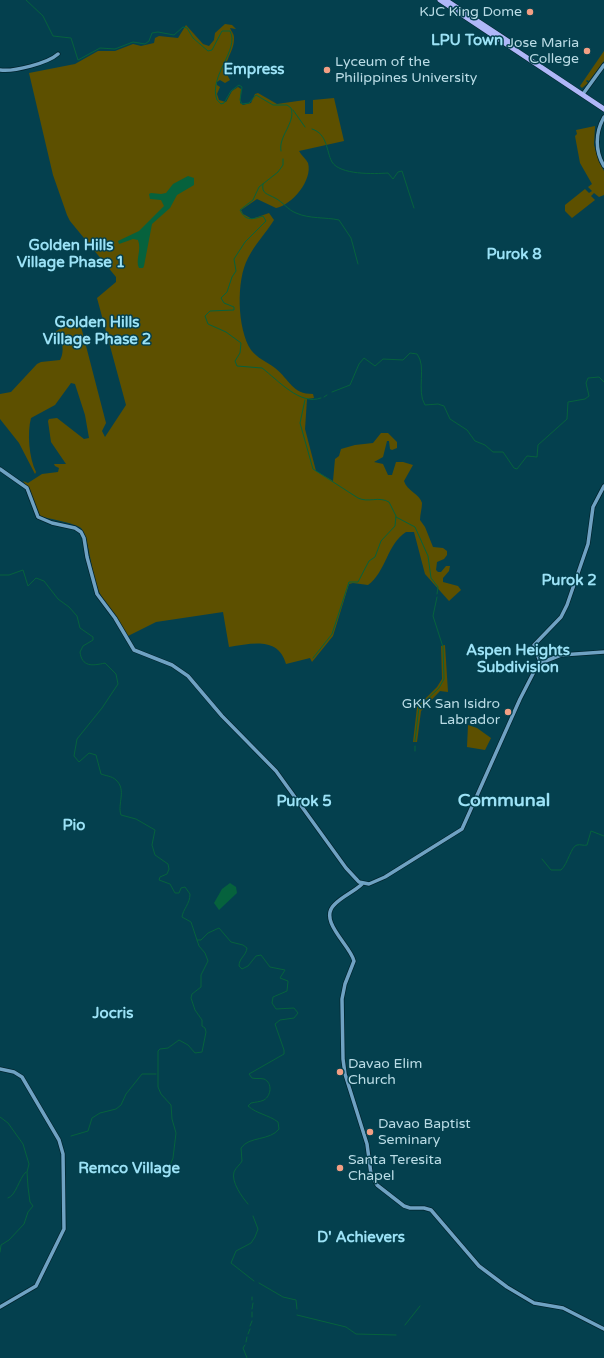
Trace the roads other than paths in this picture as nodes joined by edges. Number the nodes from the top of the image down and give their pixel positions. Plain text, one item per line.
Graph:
1 (440, 0) edge
2 (446, 0) edge
3 (58, 54) dead end
4 (604, 65) edge
5 (0, 70) edge
6 (584, 93) junction
7 (604, 104) edge
8 (604, 109) edge
9 (604, 117) edge
10 (604, 166) edge
11 (0, 470) edge
12 (604, 486) edge
13 (604, 652) edge
14 (540, 662) junction
15 (362, 884) junction
16 (0, 1069) edge
17 (0, 1307) edge
18 (604, 1329) edge

1 - 6 highway
2 - 6 highway
3 - 5 street
4 - 6 street
6 - 7 highway
6 - 8 highway
9 - 10 street
11 - 15 street
12 - 14 street
13 - 14 street
14 - 15 street
15 - 18 street
16 - 17 street

